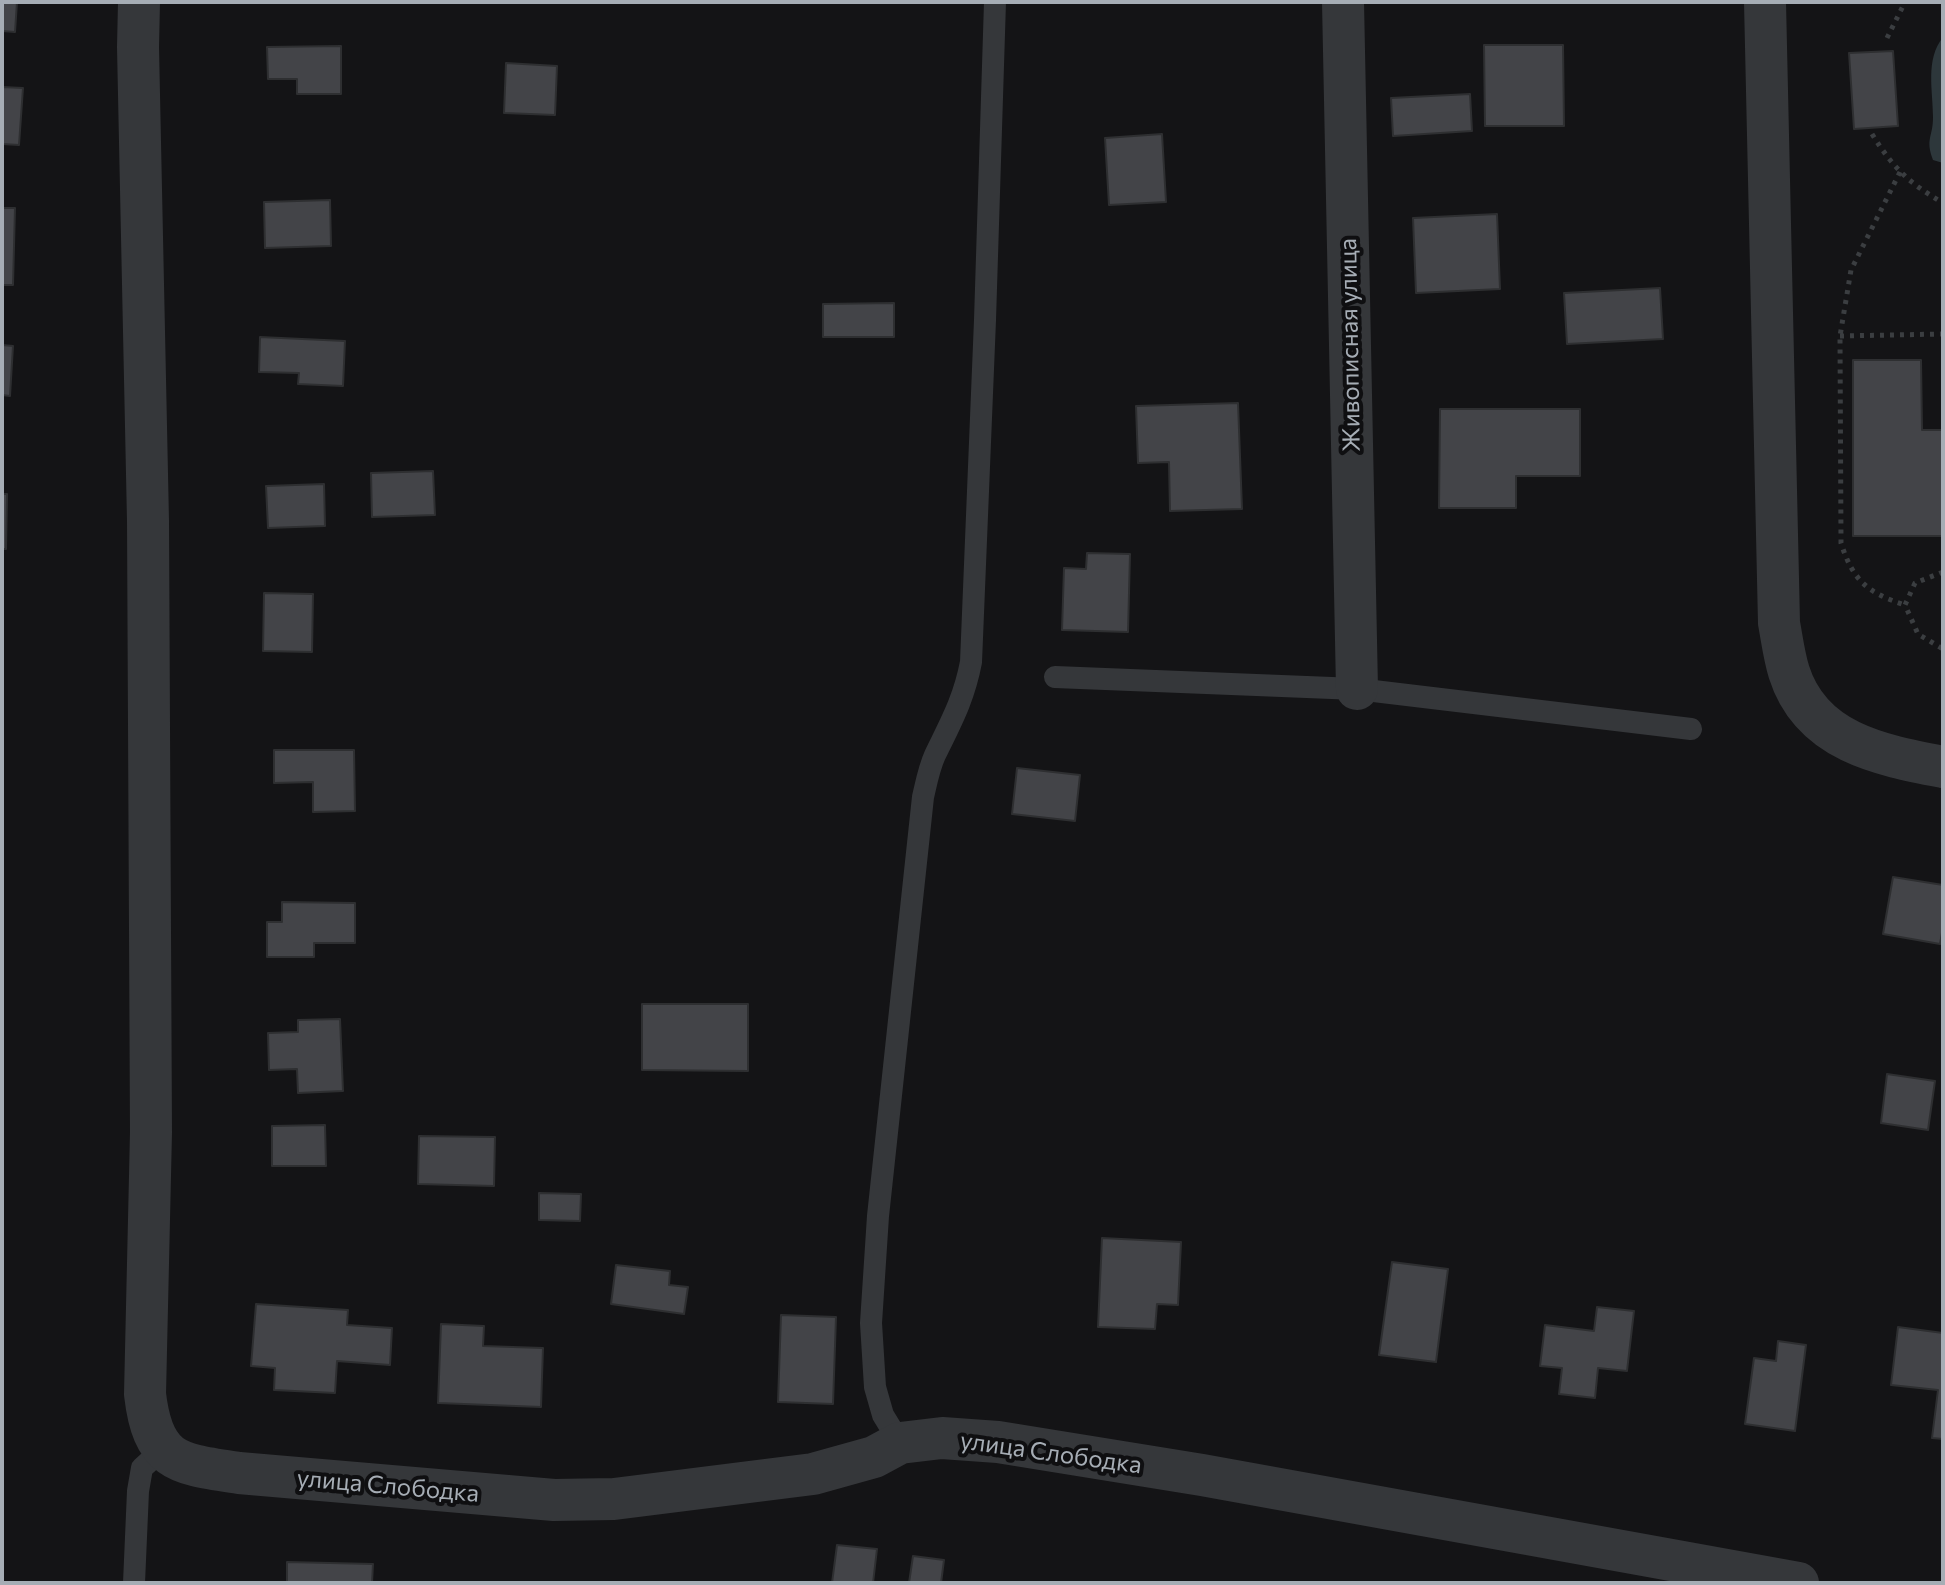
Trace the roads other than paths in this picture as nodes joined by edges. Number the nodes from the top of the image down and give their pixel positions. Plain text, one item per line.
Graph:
1 (139, 2) edge
2 (995, 2) edge
3 (1343, 2) edge
4 (1765, 2) edge
5 (1055, 677) dead end
6 (1357, 689) junction
7 (1691, 729) dead end
8 (1943, 767) edge
9 (900, 1443) junction
10 (163, 1449) junction
11 (134, 1583) edge
12 (1798, 1583) edge

1 - 10 street
2 - 9 lane
3 - 6 street, Живописная улица
4 - 8 street
5 - 6 lane
6 - 7 lane
9 - 10 street, улица Слободка
9 - 12 street, улица Слободка
10 - 11 lane

